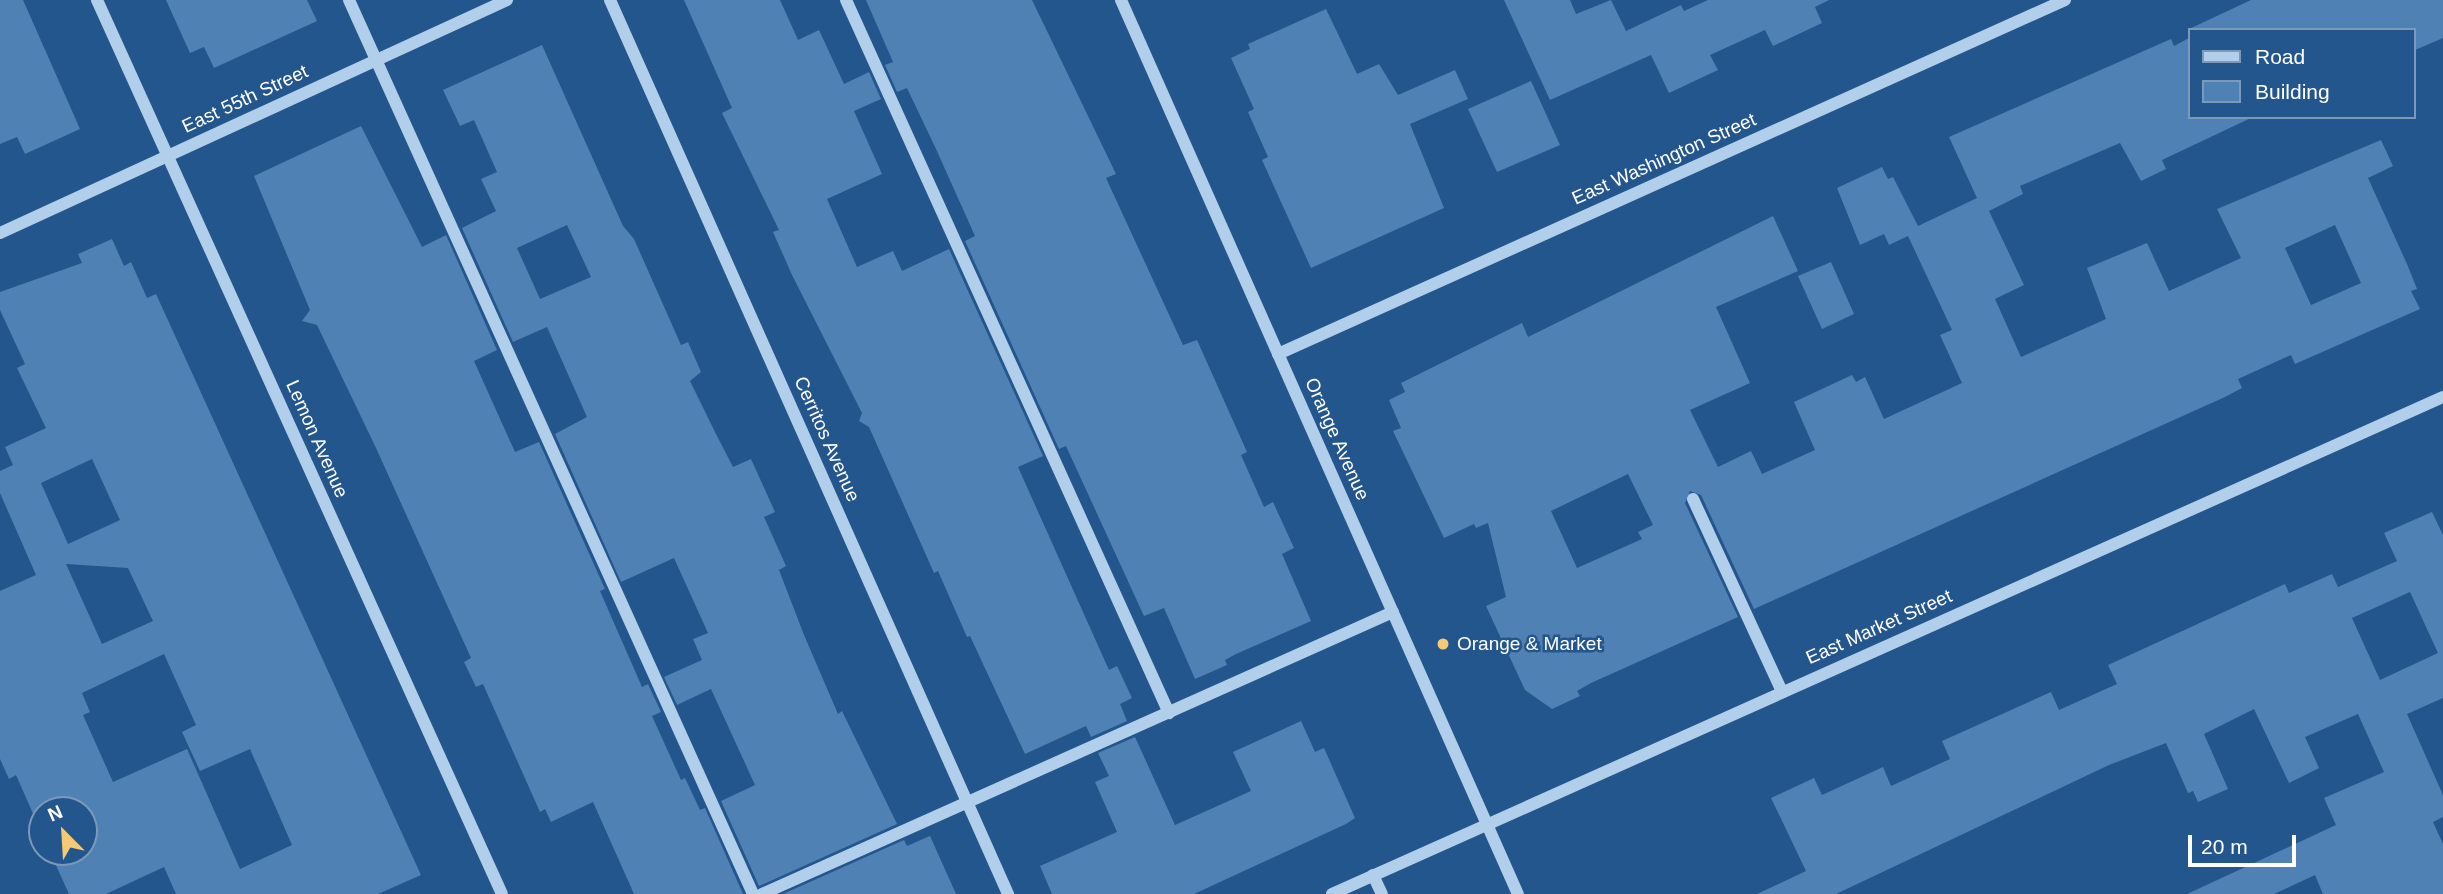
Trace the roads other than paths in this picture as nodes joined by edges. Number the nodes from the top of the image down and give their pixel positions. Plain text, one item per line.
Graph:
1 (97, 0) edge
2 (349, 0) edge
3 (507, 0) edge
4 (610, 0) edge
5 (846, 0) edge
6 (1121, 0) edge
7 (2065, 0) edge
8 (376, 60) junction
9 (168, 155) junction
10 (0, 233) edge
11 (1279, 354) junction
12 (2443, 397) edge
13 (1693, 499) dead end
14 (1393, 612) junction
15 (1782, 692) junction
16 (1169, 713) junction
17 (967, 803) junction
18 (1486, 824) junction
19 (1373, 875) junction
20 (502, 894) edge
21 (753, 894) edge
22 (762, 894) edge
23 (1008, 894) edge
24 (1332, 894) edge
25 (1382, 894) edge
26 (1518, 894) edge

1 - 9 street, Lemon Avenue
2 - 8 street
3 - 8 street, East 55th Street
4 - 17 street, Cerritos Avenue
5 - 16 street
6 - 11 street, Orange Avenue
7 - 11 street, East Washington Street
8 - 9 street, East 55th Street
8 - 21 street
9 - 10 street, East 55th Street
9 - 20 street, Lemon Avenue
11 - 14 street, Orange Avenue
12 - 15 street, East Market Street
13 - 15 street
14 - 16 street
14 - 18 street, Orange Avenue
15 - 18 street, East Market Street
16 - 17 street
17 - 22 street
17 - 23 street, Cerritos Avenue
18 - 19 street, East Market Street
18 - 26 street, Orange Avenue
19 - 24 street, East Market Street
19 - 25 street

